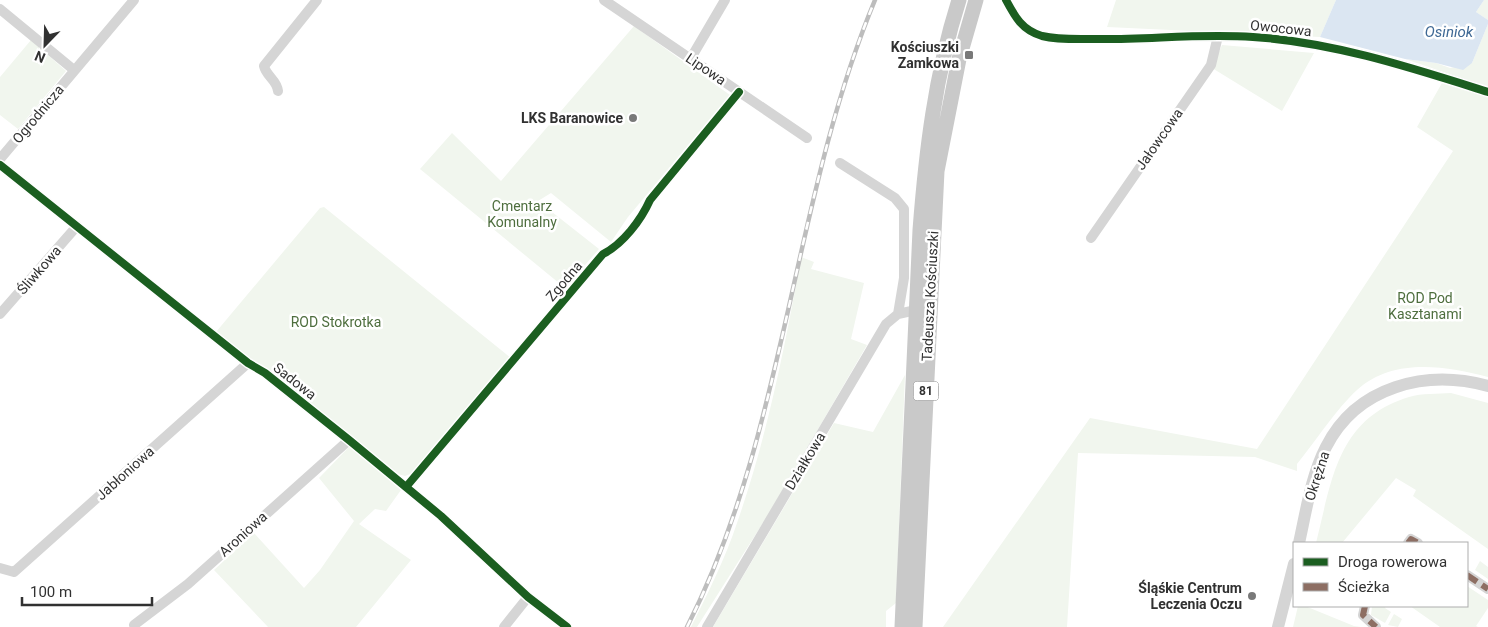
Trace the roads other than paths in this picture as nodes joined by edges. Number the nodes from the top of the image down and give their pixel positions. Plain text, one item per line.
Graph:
1 (134, 0) edge
2 (317, 0) edge
3 (604, 0) edge
4 (725, 0) edge
5 (959, 0) edge
6 (976, 0) edge
7 (1006, 0) edge
8 (0, 9) edge
9 (1218, 36) junction
10 (691, 58) junction
11 (74, 70) junction
12 (278, 91) dead end
13 (739, 92) junction
14 (1488, 92) edge
15 (807, 138) dead end
16 (0, 159) edge
17 (840, 162) dead end
18 (0, 165) edge
19 (77, 226) junction
20 (1091, 238) dead end
21 (916, 310) junction
22 (0, 314) edge
23 (898, 314) junction
24 (248, 363) junction
25 (1488, 386) edge
26 (349, 440) junction
27 (406, 488) junction
28 (1299, 542) edge
29 (0, 568) edge
30 (1293, 568) edge
31 (1468, 576) edge
32 (1488, 589) edge
33 (528, 597) junction
34 (1365, 607) edge
35 (134, 625) dead end
36 (504, 627) edge
37 (566, 627) edge
38 (707, 627) edge
39 (902, 627) edge
40 (915, 627) edge
41 (1278, 627) edge
42 (1376, 627) edge

1 - 11 street, Ogrodnicza
2 - 12 street
3 - 10 street, Lipowa
4 - 10 street
5 - 21 main road, Tadeusza Kościuszki / 81
6 - 40 main road, Tadeusza Kościuszki / 81
7 - 9 street, Owocowa
8 - 11 street
9 - 14 street, Owocowa
9 - 20 street, Jałowcowa
10 - 13 street, Lipowa
11 - 16 street, Ogrodnicza
13 - 15 street, Lipowa
13 - 27 street, Zgodna
17 - 23 street
18 - 19 street, Sadowa
19 - 22 street, Śliwkowa
19 - 24 street, Sadowa
21 - 23 street
21 - 39 main road, Tadeusza Kościuszki / 81
23 - 38 street, Działkowa
24 - 26 street, Sadowa
24 - 29 street, Jabłoniowa
25 - 28 street, Okrężna
26 - 27 street, Sadowa
26 - 35 street, Aroniowa
27 - 33 street, Sadowa
30 - 41 street
31 - 32 street
33 - 36 street
33 - 37 street, Sadowa
34 - 42 street

